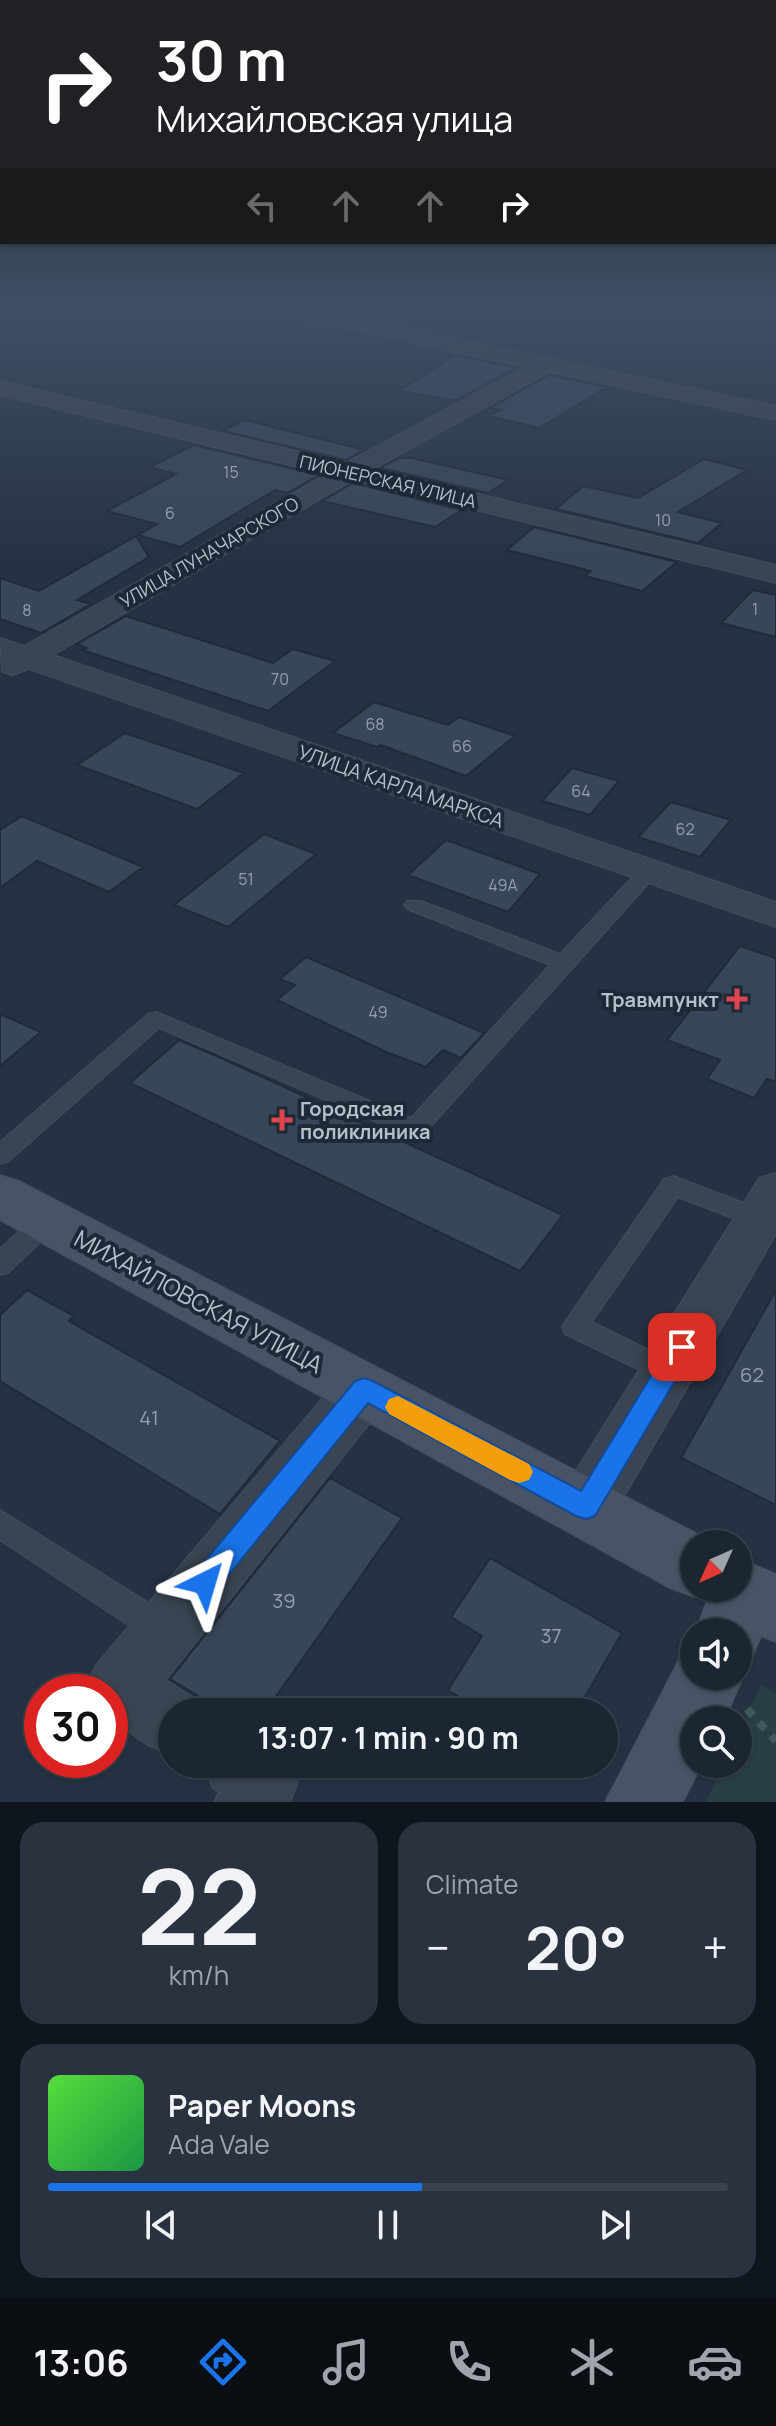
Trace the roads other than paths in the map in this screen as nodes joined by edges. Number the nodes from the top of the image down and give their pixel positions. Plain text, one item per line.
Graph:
1 (9, 390) edge
2 (498, 390) edge
3 (668, 390) edge
4 (776, 413) edge
5 (349, 472) junction
6 (776, 574) edge
7 (9, 659) edge
8 (649, 871) junction
9 (414, 905) dead end
10 (776, 915) edge
11 (564, 963) junction
12 (0, 1155) edge
13 (768, 1205) edge
14 (24, 1208) edge
15 (0, 1265) edge
16 (667, 1372) junction
17 (364, 1389) junction
18 (586, 1507) junction
19 (0, 1523) edge
20 (680, 1564) edge
21 (165, 1631) junction
22 (701, 1690) edge
23 (158, 1713) edge
24 (258, 1778) edge
25 (249, 1802) edge
26 (643, 1802) edge

1 - 5 street, ПИОНЕРСКАЯ УЛИЦА
2 - 5 street, УЛИЦА ЛУНАЧАРСКОГО
3 - 4 street
5 - 6 street, ПИОНЕРСКАЯ УЛИЦА
5 - 7 street, УЛИЦА ЛУНАЧАРСКОГО
7 - 8 street, УЛИЦА КАРЛА МАРКСА
8 - 10 street, УЛИЦА КАРЛА МАРКСА
8 - 11 lane
9 - 11 lane
11 - 12 lane
13 - 16 street
13 - 16 lane
14 - 15 lane
14 - 17 main road, МИХАЙЛОВСКАЯ УЛИЦА
16 - 18 street
17 - 18 main road, МИХАЙЛОВСКАЯ УЛИЦА
17 - 21 street
18 - 20 main road, МИХАЙЛОВСКАЯ УЛИЦА
19 - 21 lane
21 - 23 street
22 - 26 main road
24 - 25 street

